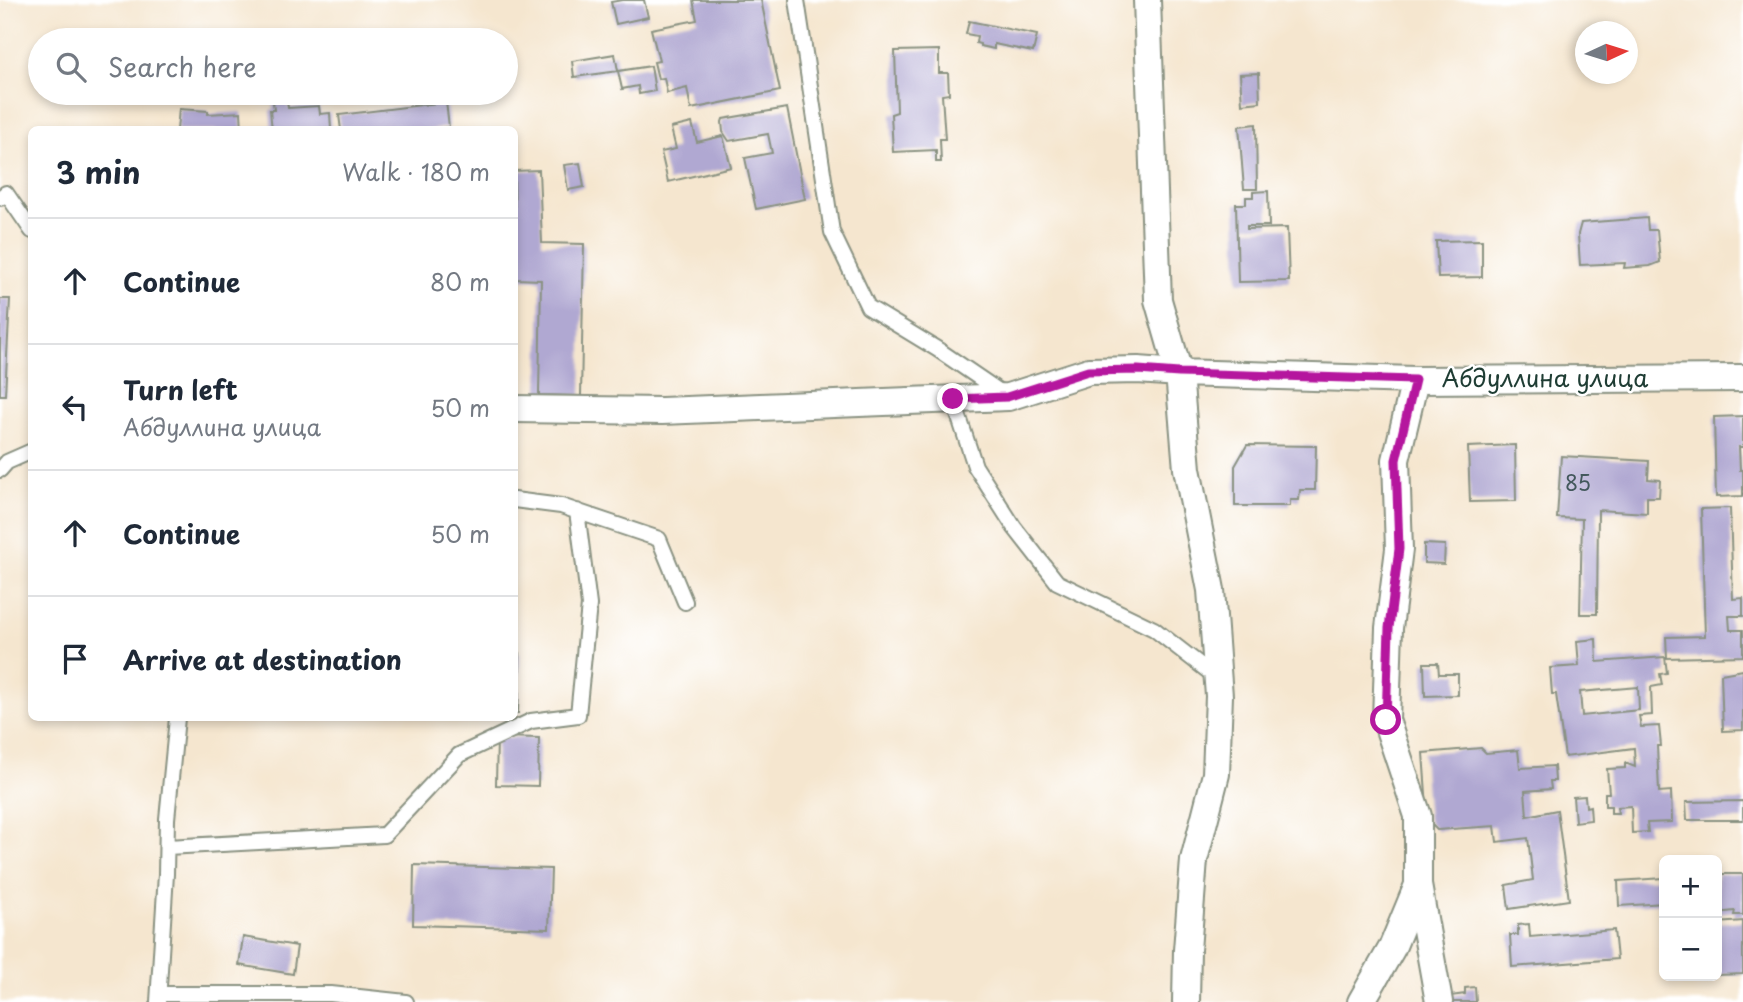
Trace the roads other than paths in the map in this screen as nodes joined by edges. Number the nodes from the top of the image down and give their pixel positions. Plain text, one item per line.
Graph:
1 (797, 0) edge
2 (1147, 0) edge
3 (0, 198) edge
4 (28, 225) edge
5 (1179, 373) junction
6 (1743, 378) edge
7 (1415, 380) junction
8 (1007, 397) junction
9 (953, 399) junction
10 (518, 409) edge
11 (28, 451) edge
12 (0, 470) edge
13 (518, 501) edge
14 (577, 511) junction
15 (685, 602) dead end
16 (1218, 678) junction
17 (177, 721) edge
18 (167, 847) junction
19 (1418, 885) junction
20 (159, 998) edge
21 (406, 1002) edge
22 (1186, 1002) edge
23 (1361, 1002) edge
24 (1438, 1002) edge

1 - 8 lane
2 - 5 street
3 - 4 lane
5 - 7 street, Абдуллина улица
5 - 8 street, Абдуллина улица
5 - 16 street
6 - 7 street, Абдуллина улица
7 - 19 street
8 - 9 street, Абдуллина улица
9 - 10 street, Абдуллина улица
9 - 16 lane
11 - 12 lane
13 - 14 lane
14 - 15 lane
14 - 18 lane
16 - 22 street
17 - 18 lane
18 - 20 lane
19 - 23 street
19 - 24 street
20 - 21 lane

